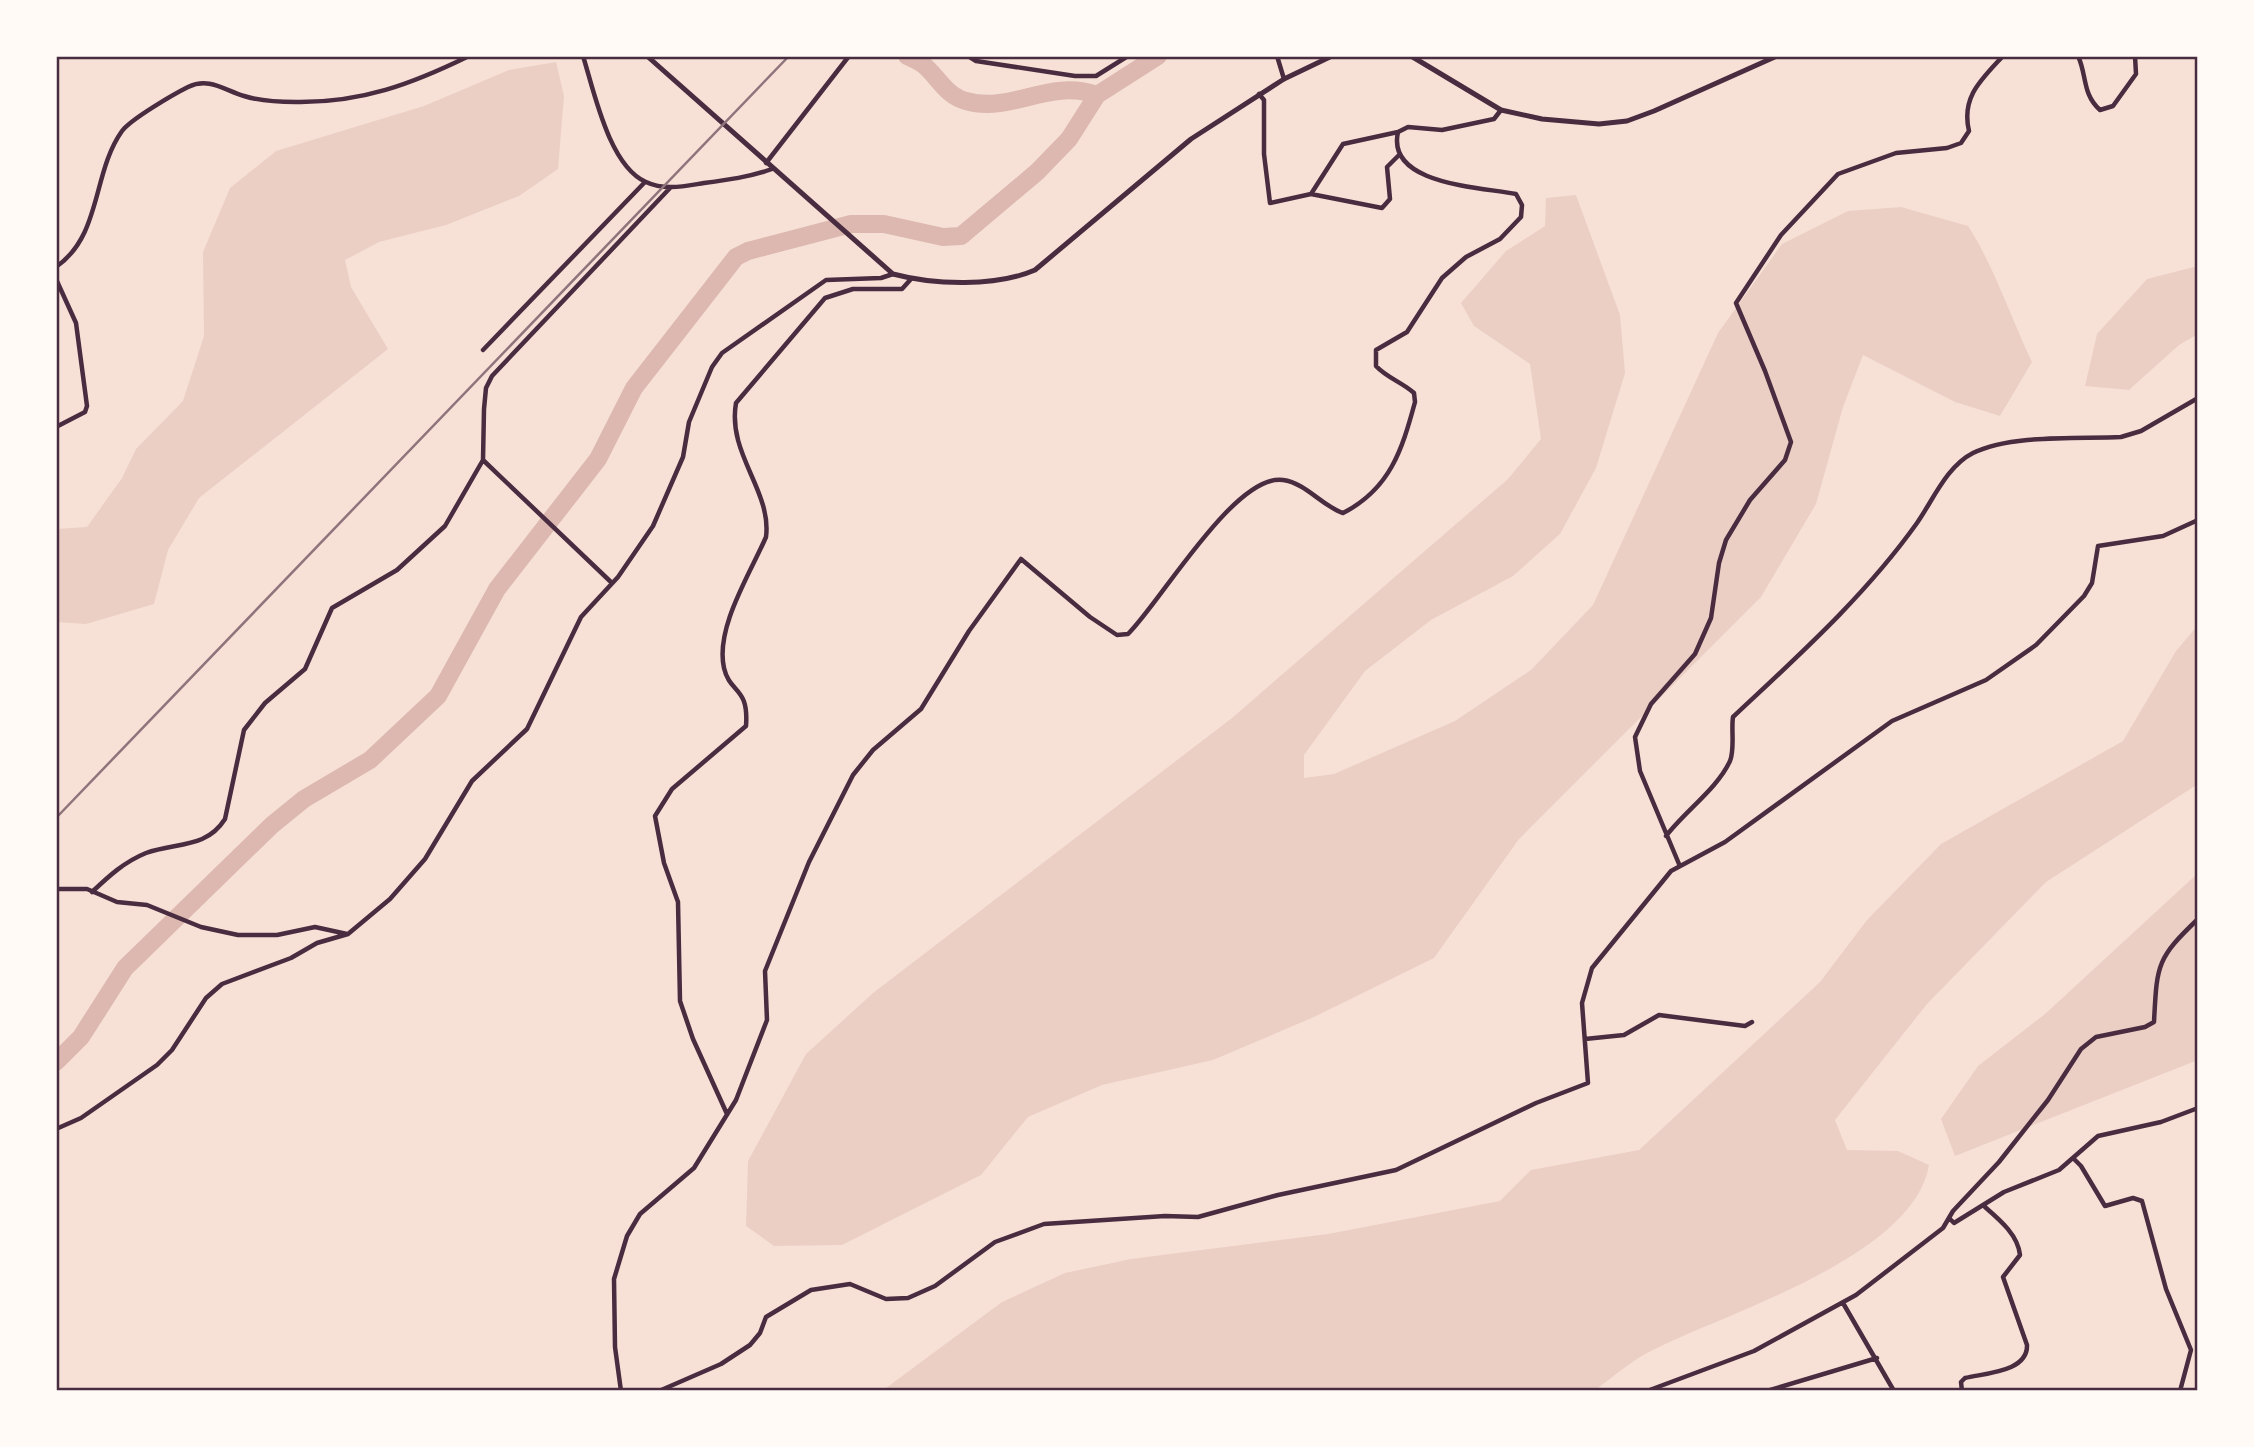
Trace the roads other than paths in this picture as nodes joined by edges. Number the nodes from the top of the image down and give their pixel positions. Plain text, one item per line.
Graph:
1 (469, 56) edge
2 (583, 56) edge
3 (647, 56) edge
4 (849, 56) edge
5 (968, 56) edge
6 (1128, 56) edge
7 (1277, 56) edge
8 (1332, 56) edge
9 (1410, 56) edge
10 (1777, 56) edge
11 (2003, 56) edge
12 (2078, 56) edge
13 (2135, 56) edge
14 (1284, 79) junction
15 (1259, 94) junction
16 (1501, 110) junction
17 (1398, 132) junction
18 (1398, 156) junction
19 (765, 163) junction
20 (772, 169) junction
21 (645, 182) junction
22 (670, 188) junction
23 (1311, 194) junction
24 (56, 267) edge
25 (892, 274) junction
26 (56, 279) edge
27 (911, 279) junction
28 (483, 351) dead end
29 (2198, 398) edge
30 (56, 427) edge
31 (483, 460) junction
32 (2198, 520) edge
33 (611, 583) junction
34 (1666, 837) junction
35 (1679, 864) junction
36 (56, 889) edge
37 (92, 892) junction
38 (2198, 919) edge
39 (348, 934) junction
40 (1752, 1022) dead end
41 (1586, 1038) junction
42 (2198, 1108) edge
43 (728, 1114) junction
44 (56, 1129) edge
45 (2073, 1158) junction
46 (1985, 1207) junction
47 (1950, 1219) junction
48 (1843, 1303) junction
49 (1877, 1358) junction
50 (621, 1391) edge
51 (659, 1391) edge
52 (1647, 1391) edge
53 (1767, 1391) edge
54 (1894, 1391) edge
55 (1962, 1391) edge
56 (2180, 1391) edge

1 - 24 street
2 - 21 street
3 - 19 main road
4 - 19 street
5 - 6 street
7 - 14 street
8 - 14 main road
9 - 16 main road
10 - 16 main road
11 - 34 street
12 - 13 street
14 - 15 main road
15 - 23 street
15 - 27 main road
16 - 17 street
17 - 18 street
17 - 23 street
18 - 23 street
18 - 43 street
19 - 20 main road
20 - 22 street
20 - 25 main road
21 - 22 street
21 - 28 street
22 - 31 street
25 - 27 main road
25 - 33 street
26 - 30 street
27 - 43 street
29 - 34 street
31 - 33 street
31 - 37 street
32 - 35 street
33 - 39 street
34 - 35 street
35 - 41 street
36 - 37 street
37 - 39 street
38 - 47 street
39 - 44 street
40 - 41 street
41 - 51 street
42 - 45 street
43 - 50 street
45 - 46 street
45 - 56 street
46 - 47 street
46 - 55 street
47 - 48 street
48 - 49 street
48 - 52 street
49 - 53 street
49 - 54 street

